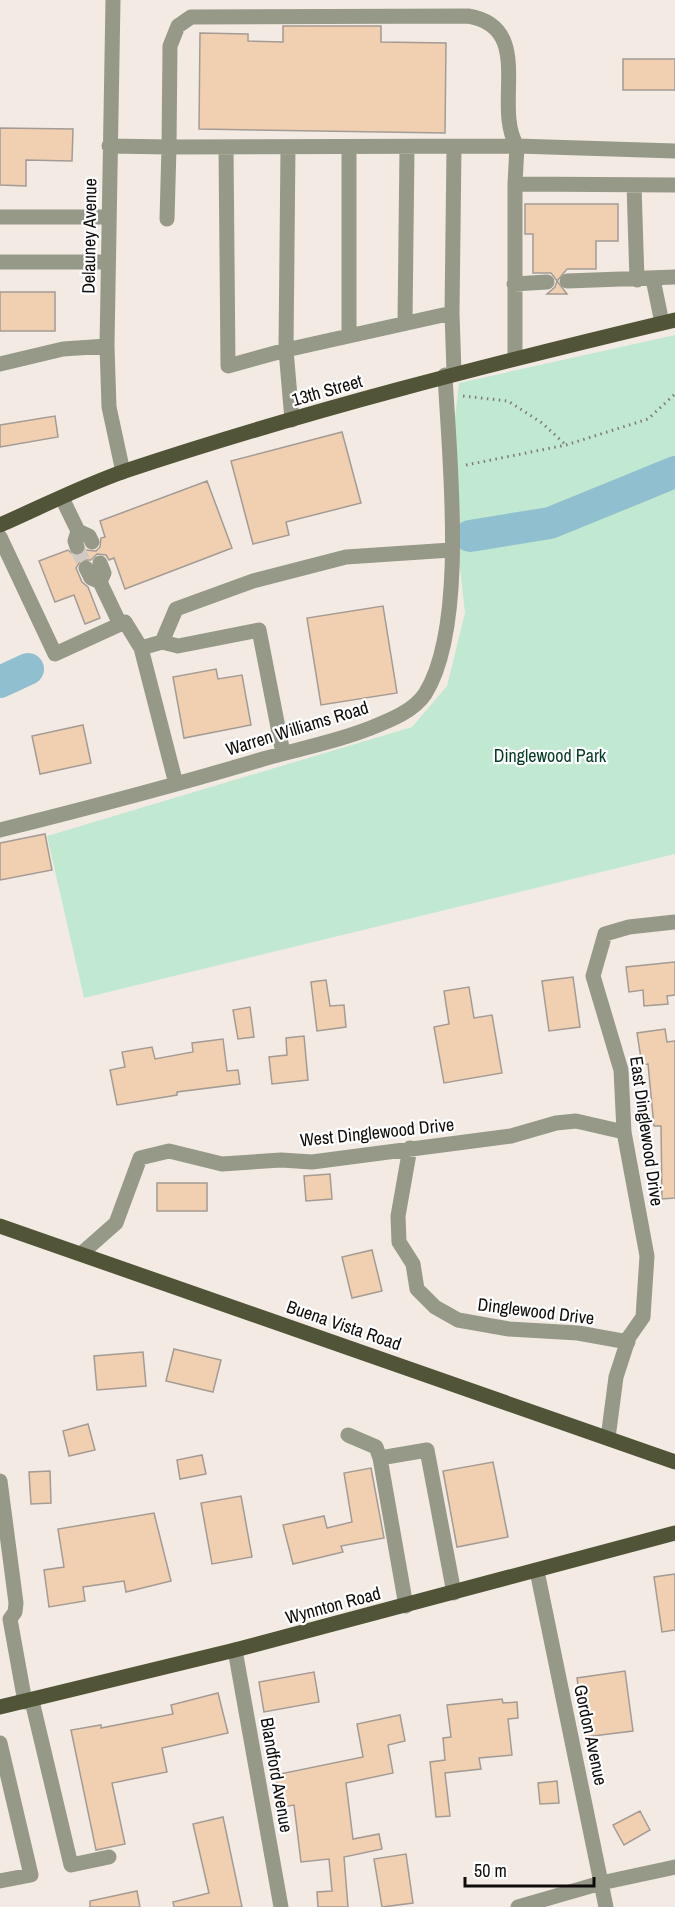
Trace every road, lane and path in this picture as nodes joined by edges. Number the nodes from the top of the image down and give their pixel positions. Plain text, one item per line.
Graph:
1 (113, 0) edge
2 (109, 146) junction
3 (517, 146) junction
4 (169, 147) junction
5 (226, 147) junction
6 (288, 147) junction
7 (349, 148) junction
8 (407, 148) junction
9 (454, 148) junction
10 (675, 151) edge
11 (515, 184) junction
12 (634, 185) junction
13 (675, 185) edge
14 (0, 217) edge
15 (109, 217) junction
16 (167, 219) dead end
17 (0, 262) edge
18 (108, 262) junction
19 (675, 277) edge
20 (653, 279) junction
21 (637, 280) junction
22 (567, 281) dead end
23 (547, 282) dead end
24 (514, 284) junction
25 (452, 313) junction
26 (668, 322) edge
27 (405, 323) junction
28 (349, 336) junction
29 (107, 346) junction
30 (286, 350) junction
31 (515, 357) junction
32 (0, 364) edge
33 (449, 374) junction
34 (446, 394) junction
35 (675, 394) edge
36 (292, 420) junction
37 (566, 445) junction
38 (449, 469) junction
39 (123, 472) junction
40 (62, 498) junction
41 (0, 525) edge
42 (0, 537) edge
43 (83, 541) tunnel mouth
44 (451, 550) junction
45 (93, 566) tunnel mouth
46 (120, 624) junction
47 (162, 642) junction
48 (141, 648) junction
49 (283, 753) junction
50 (177, 784) junction
51 (0, 830) edge
52 (675, 922) edge
53 (624, 1132) junction
54 (410, 1148) junction
55 (0, 1226) edge
56 (82, 1253) junction
57 (628, 1342) junction
58 (348, 1435) dead end
59 (608, 1438) junction
60 (380, 1458) junction
61 (675, 1461) edge
62 (0, 1481) edge
63 (675, 1533) edge
64 (537, 1571) junction
65 (454, 1593) junction
66 (406, 1606) junction
67 (5, 1619) edge
68 (235, 1650) junction
69 (28, 1701) junction
70 (0, 1707) edge
71 (0, 1743) edge
72 (109, 1857) dead end
73 (675, 1867) edge
74 (0, 1881) edge
75 (601, 1883) junction
76 (281, 1907) edge
77 (518, 1907) edge
78 (606, 1907) edge

1 - 2 street, Delauney Avenue
2 - 4 street
2 - 15 street, Delauney Avenue
3 - 4 street
3 - 9 street
3 - 10 street
3 - 11 street
4 - 5 street
4 - 16 street
5 - 6 street
5 - 30 street
6 - 7 street
6 - 30 street
7 - 8 street
7 - 28 street
8 - 9 street
8 - 27 street
9 - 25 street, Warren Williams Road
11 - 12 street
11 - 24 street
12 - 13 street
12 - 21 street
14 - 15 street
15 - 18 street, Delauney Avenue
17 - 18 street
18 - 29 street, Delauney Avenue
19 - 20 street
20 - 21 street
20 - 26 street
21 - 22 street
23 - 24 street
24 - 31 street
25 - 27 street
25 - 33 street, Warren Williams Road
26 - 31 main road, 13th Street
27 - 28 street
28 - 30 street
29 - 32 street
29 - 39 street, Delauney Avenue
30 - 36 street
31 - 33 main road, 13th Street
33 - 34 street, Warren Williams Road
33 - 36 main road, 13th Street
34 - 37 path
34 - 38 street, Warren Williams Road
35 - 37 path
36 - 39 main road, 13th Street
37 - 38 path
38 - 44 street, Warren Williams Road
39 - 40 main road, 13th Street
40 - 41 main road, 13th Street
40 - 43 street
42 - 46 street
44 - 47 street
44 - 49 street, Warren Williams Road
45 - 46 street
46 - 48 street
47 - 48 street
47 - 49 street
48 - 50 street
49 - 50 street, Warren Williams Road
50 - 51 street, Warren Williams Road
52 - 53 street, East Dinglewood Drive
53 - 54 street, West Dinglewood Drive
53 - 57 street, East Dinglewood Drive
54 - 56 street, West Dinglewood Drive
54 - 57 street, Dinglewood Drive
55 - 56 main road, Buena Vista Road
56 - 59 main road, Buena Vista Road
57 - 59 street, East Dinglewood Drive
58 - 60 street
59 - 61 main road, Buena Vista Road
60 - 65 street
60 - 66 street
62 - 67 street
63 - 64 main road, Wynnton Road
64 - 65 main road, Wynnton Road
64 - 75 street, Gordon Avenue
65 - 66 main road, Wynnton Road
66 - 68 main road, Wynnton Road
67 - 69 street
68 - 69 main road, Wynnton Road
68 - 76 street, Blandford Avenue
69 - 70 main road, Wynnton Road
69 - 72 street
71 - 74 street
73 - 75 street
75 - 77 street
75 - 78 street, Gordon Avenue

